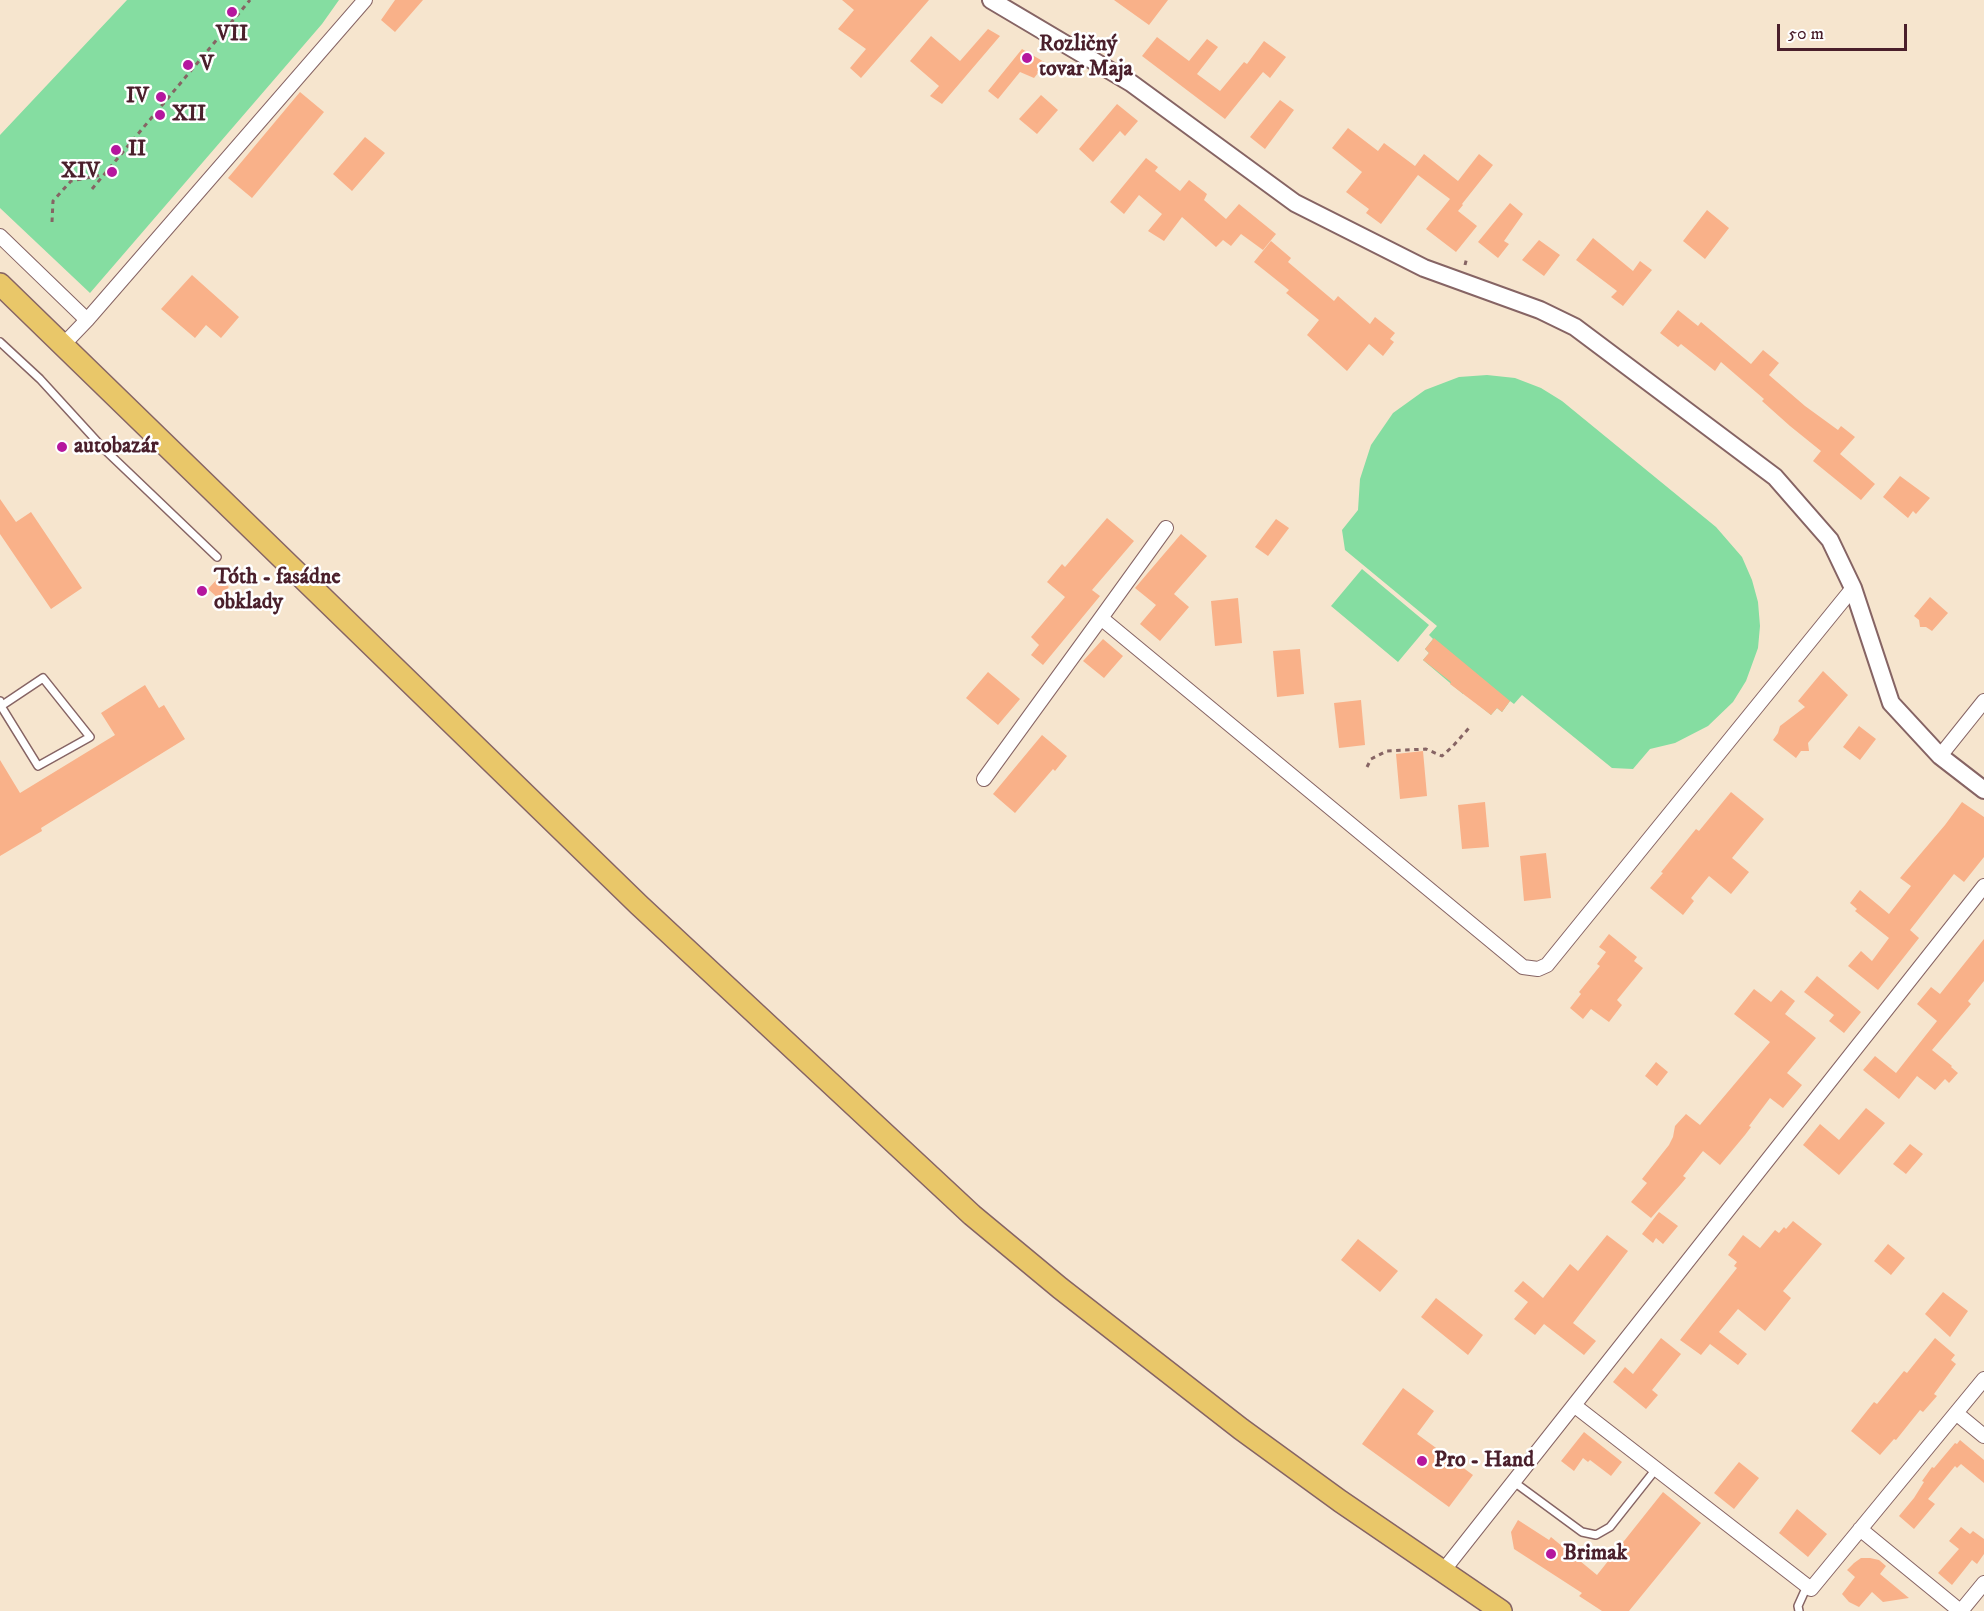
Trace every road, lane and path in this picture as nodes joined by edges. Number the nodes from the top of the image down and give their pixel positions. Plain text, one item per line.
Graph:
1 (250, 0) edge
2 (365, 0) edge
3 (991, 0) edge
4 (104, 175) junction
5 (92, 189) dead end
6 (52, 222) dead end
7 (0, 236) edge
8 (0, 284) edge
9 (87, 320) junction
10 (0, 342) edge
11 (63, 345) junction
12 (1166, 528) dead end
13 (217, 557) dead end
14 (1853, 588) junction
15 (1101, 618) junction
16 (1984, 701) edge
17 (0, 705) edge
18 (1469, 728) dead end
19 (1940, 756) junction
20 (1367, 767) dead end
21 (984, 779) dead end
22 (1984, 790) edge
23 (1984, 886) edge
24 (1984, 1380) edge
25 (1575, 1406) junction
26 (1956, 1413) junction
27 (1984, 1436) edge
28 (1656, 1469) junction
29 (1514, 1482) junction
30 (1860, 1529) junction
31 (1443, 1571) junction
32 (1984, 1583) edge
33 (1807, 1586) junction
34 (1501, 1611) edge
35 (1799, 1611) edge
36 (1961, 1611) edge

1 - 4 path
2 - 9 street
3 - 14 street
4 - 5 path
4 - 6 path
7 - 9 street
8 - 11 main road
9 - 11 street
10 - 13 lane
11 - 31 main road
12 - 15 street
14 - 15 street
14 - 19 street
15 - 21 street
16 - 19 street
17 - 17 lane
18 - 20 path
19 - 22 street
23 - 25 street
24 - 26 street
25 - 28 street
25 - 29 street
26 - 27 street
26 - 30 street
28 - 29 lane
28 - 33 street
29 - 31 street
30 - 33 street
30 - 36 street
31 - 34 main road
32 - 36 street
33 - 35 lane

